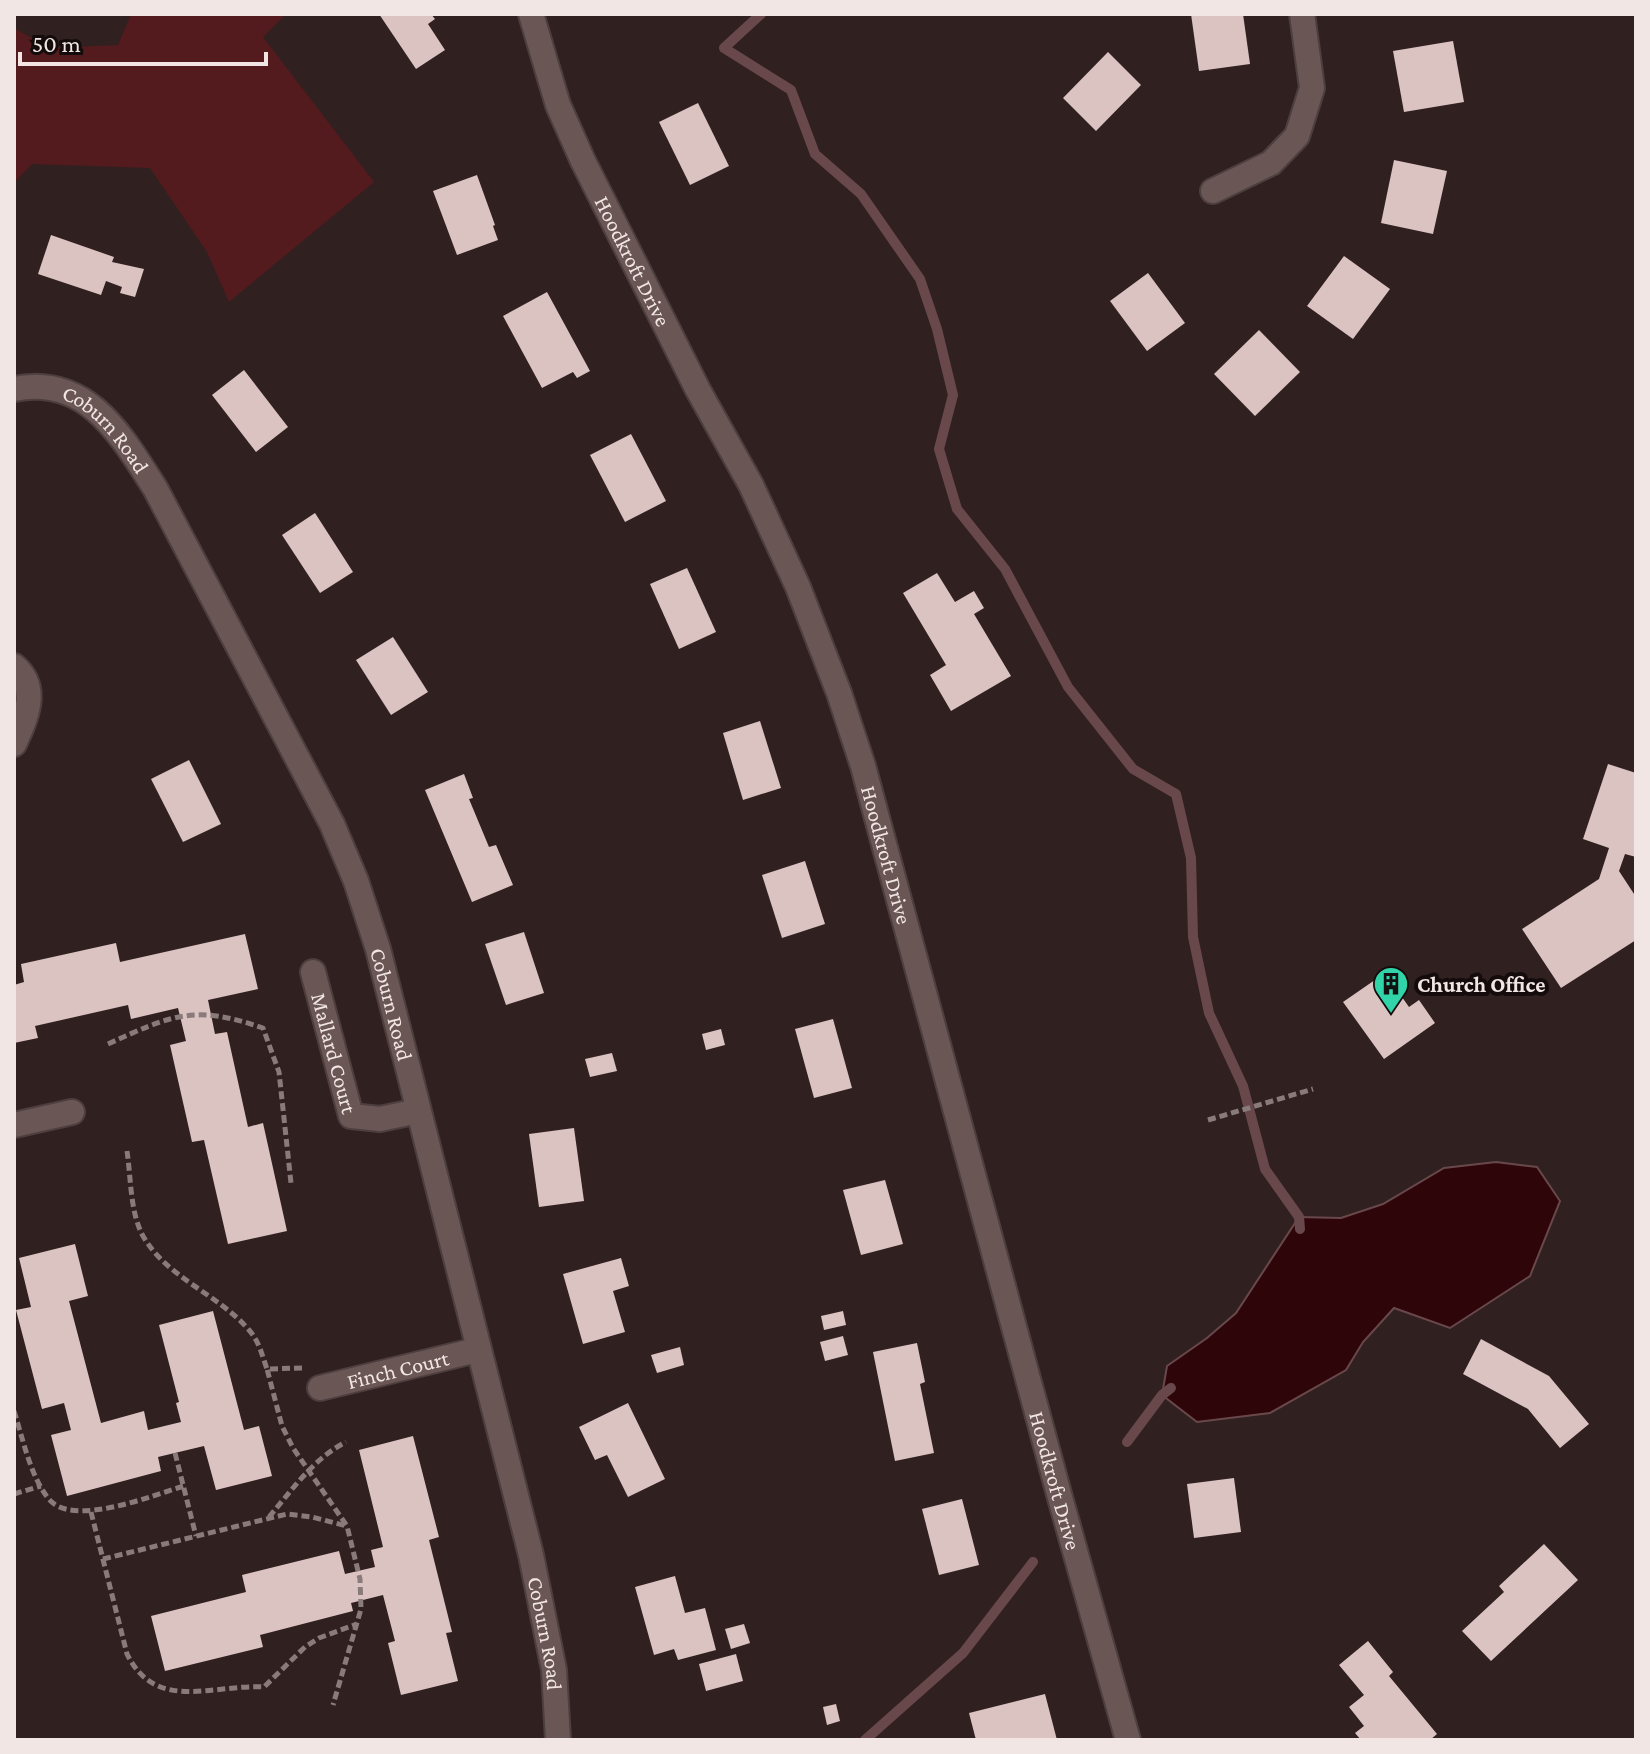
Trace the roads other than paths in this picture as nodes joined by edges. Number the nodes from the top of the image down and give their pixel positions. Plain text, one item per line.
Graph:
1 (531, 14) edge
2 (1302, 14) edge
3 (1213, 191) dead end
4 (14, 389) edge
5 (14, 666) edge
6 (14, 744) edge
7 (313, 972) dead end
8 (418, 1111) junction
9 (72, 1112) dead end
10 (14, 1125) edge
11 (477, 1350) junction
12 (320, 1388) road end
13 (558, 1740) edge
14 (1128, 1740) edge

1 - 14 street, Hoodkroft Drive
2 - 3 street
4 - 8 street, Coburn Road
5 - 6 street
7 - 8 street, Mallard Court
8 - 11 street, Coburn Road
9 - 10 street
11 - 12 street, Finch Court
11 - 13 street, Coburn Road

